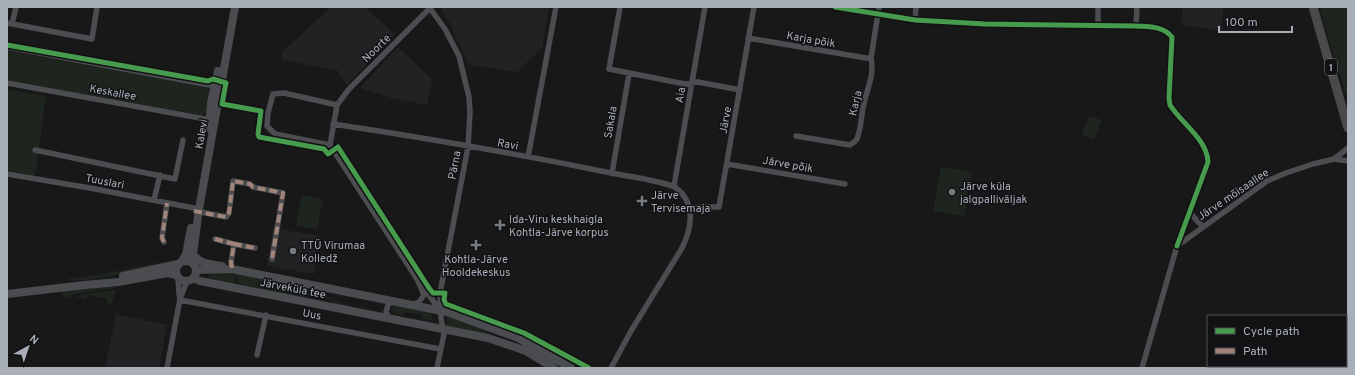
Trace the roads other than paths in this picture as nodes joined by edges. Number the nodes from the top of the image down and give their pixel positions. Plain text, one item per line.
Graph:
1 (16, 7) edge
2 (97, 7) edge
3 (231, 7) edge
4 (235, 7) edge
5 (430, 7) edge
6 (556, 7) edge
7 (620, 7) edge
8 (705, 7) edge
9 (754, 7) edge
10 (835, 7) edge
11 (879, 7) edge
12 (916, 7) edge
13 (1098, 7) edge
14 (1137, 7) edge
15 (1313, 7) edge
16 (878, 15) junction
17 (915, 20) junction
18 (10, 24) edge
19 (1098, 26) junction
20 (1136, 26) junction
21 (748, 38) junction
22 (7, 47) edge
23 (871, 58) junction
24 (629, 74) junction
25 (7, 83) edge
26 (692, 83) junction
27 (215, 86) junction
28 (740, 90) junction
29 (218, 99) junction
30 (337, 105) junction
31 (212, 120) junction
32 (333, 124) junction
33 (1348, 128) edge
34 (796, 136) dead end
35 (183, 140) dead end
36 (330, 145) junction
37 (468, 147) junction
38 (1348, 148) edge
39 (35, 150) dead end
40 (528, 157) junction
41 (1334, 159) junction
42 (1348, 161) edge
43 (727, 164) junction
44 (612, 173) junction
45 (7, 174) edge
46 (160, 175) junction
47 (845, 184) dead end
48 (676, 188) junction
49 (154, 200) junction
50 (167, 203) junction
51 (690, 208) junction
52 (197, 210) junction
53 (1189, 212) junction
54 (1203, 226) junction
55 (215, 239) dead end
56 (164, 242) dead end
57 (234, 244) junction
58 (1177, 246) junction
59 (255, 248) dead end
60 (193, 254) junction
61 (272, 259) dead end
62 (180, 263) junction
63 (195, 268) junction
64 (232, 268) junction
65 (177, 276) junction
66 (417, 279) junction
67 (190, 280) junction
68 (85, 284) junction
69 (7, 294) edge
70 (180, 299) junction
71 (391, 301) junction
72 (405, 304) junction
73 (441, 310) junction
74 (266, 315) junction
75 (390, 319) junction
76 (443, 332) junction
77 (440, 349) junction
78 (257, 355) dead end
79 (168, 368) edge
80 (437, 368) edge
81 (554, 368) edge
82 (571, 368) edge
83 (611, 368) edge
84 (1142, 368) edge

1 - 18 street
2 - 18 street
3 - 27 main road, Kalevi
4 - 29 main road, Kalevi
5 - 30 street, Noorte
5 - 37 street, Pärna
6 - 40 street
7 - 24 street
8 - 26 street, Aia
9 - 21 street, Järve
10 - 16 street
11 - 16 street, Karja
12 - 17 street
13 - 19 street
14 - 20 street
15 - 33 highway, 1
16 - 17 street
16 - 23 street, Karja
17 - 19 street
19 - 20 street
20 - 53 street
21 - 23 street, Karja põik
21 - 28 street, Järve
22 - 27 street
23 - 34 street, Karja
24 - 26 street
24 - 44 street, Sakala
25 - 31 street, Keskallee
26 - 28 street
26 - 48 street, Aia
27 - 29 street
27 - 31 main road, Kalevi
28 - 43 street, Järve
29 - 31 main road, Kalevi
30 - 32 street
30 - 36 street
31 - 52 main road, Kalevi
32 - 36 street
32 - 37 street, Ravi
35 - 46 street
36 - 66 street
37 - 40 street, Ravi
37 - 73 street, Pärna
38 - 41 street
39 - 46 street
40 - 44 street, Ravi
41 - 42 street
41 - 54 street, Järve mõisaallee
43 - 47 street, Järve põik
43 - 51 street, Järve
44 - 48 street, Ravi
45 - 49 street, Tuuslari
46 - 49 street
48 - 51 street
49 - 50 street, Tuuslari
50 - 52 street, Tuuslari
50 - 56 street
51 - 83 street
52 - 60 main road, Kalevi
52 - 61 street, Tuuslari
52 - 62 main road, Kalevi
53 - 54 street
53 - 58 street
54 - 58 street, Järve mõisaallee
55 - 57 street
57 - 59 street
57 - 64 street
58 - 84 street
60 - 63 main road, Kalevi
60 - 64 main road
62 - 63 main road
62 - 65 main road
62 - 68 main road
63 - 64 main road, Järveküla tee
63 - 67 main road
64 - 71 main road, Järveküla tee
65 - 67 main road
65 - 68 main road
65 - 70 street
66 - 72 street
66 - 73 street
67 - 70 street
67 - 75 main road, Järveküla tee
68 - 69 main road
70 - 74 street, Uus
70 - 79 street
71 - 72 main road, Järveküla tee
71 - 75 street
72 - 73 main road, Järveküla tee
73 - 76 street, Pärna
73 - 82 main road, Järveküla tee
74 - 77 street, Uus
74 - 78 street
75 - 76 main road, Järveküla tee
76 - 77 street
76 - 81 main road, Järveküla tee
77 - 80 street

